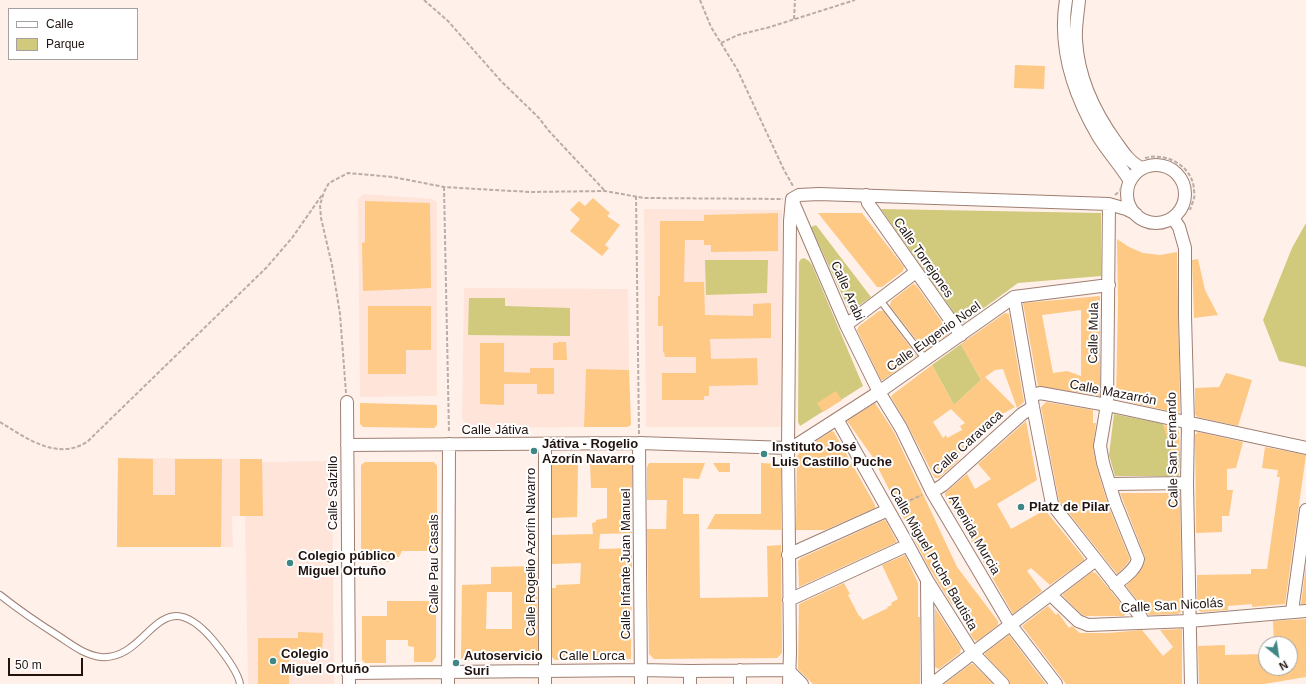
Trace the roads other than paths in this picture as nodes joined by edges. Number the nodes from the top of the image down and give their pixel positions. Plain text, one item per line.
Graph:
1 (1066, 0) edge
2 (1079, 0) edge
3 (1141, 164) junction
4 (1129, 187) junction
5 (866, 195) junction
6 (795, 197) junction
7 (1109, 204) junction
8 (1136, 214) junction
9 (1173, 218) junction
10 (916, 272) junction
11 (1109, 284) junction
12 (1014, 297) junction
13 (880, 300) junction
14 (846, 325) junction
15 (961, 335) junction
16 (926, 360) junction
17 (879, 392) junction
18 (347, 402) road end
19 (1032, 402) junction
20 (1107, 405) junction
21 (837, 419) junction
22 (1188, 424) junction
23 (639, 443) junction
24 (449, 444) junction
25 (545, 444) junction
26 (347, 445) junction
27 (788, 448) junction
28 (1306, 448) edge
29 (1187, 483) junction
30 (1110, 484) junction
31 (932, 492) junction
32 (888, 510) junction
33 (1306, 510) edge
34 (908, 545) junction
35 (788, 555) junction
36 (1096, 560) junction
37 (926, 580) junction
38 (1115, 584) junction
39 (0, 595) edge
40 (1051, 595) junction
41 (789, 600) junction
42 (1306, 611) edge
43 (1292, 612) junction
44 (1189, 621) junction
45 (1142, 622) junction
46 (1010, 624) junction
47 (973, 653) junction
48 (641, 670) junction
49 (740, 670) junction
50 (788, 670) junction
51 (448, 671) junction
52 (545, 671) junction
53 (690, 671) junction
54 (348, 678) edge
55 (240, 684) edge
56 (448, 684) edge
57 (545, 684) edge
58 (641, 684) edge
59 (690, 684) edge
60 (740, 684) edge
61 (789, 684) edge
62 (802, 684) edge
63 (928, 684) edge
64 (932, 684) edge
65 (1003, 684) edge
66 (1056, 684) edge
67 (1190, 684) edge

1 - 4 street
2 - 3 street
3 - 4 street
3 - 9 street
4 - 7 street
4 - 8 street
5 - 6 street
5 - 7 street
5 - 10 street, Calle Torrejones
6 - 14 street, Calle Arabi
6 - 27 street
7 - 8 street
7 - 11 street, Calle Mula
8 - 9 street
9 - 22 street, Calle San Fernando
10 - 13 street
10 - 15 street, Calle Torrejones
11 - 12 street, Calle Eugenio Noel
11 - 20 street, Calle Mula
12 - 15 street, Calle Eugenio Noel
12 - 19 street
13 - 14 street
13 - 16 lane
14 - 17 street, Calle Arabi
15 - 16 street, Calle Eugenio Noel
16 - 17 street, Calle Eugenio Noel
17 - 21 street, Calle Eugenio Noel
17 - 31 street, Avenida Murcia
18 - 26 street, Calle Salzillo
19 - 20 street, Calle Mazarrón
19 - 31 street, Calle Caravaca
19 - 36 street
20 - 22 street, Calle Mazarrón
20 - 30 street, Calle Mula
21 - 27 street, Calle Eugenio Noel
21 - 32 street, Calle Miguel Puche Bautista
22 - 28 street, Calle Mazarrón
22 - 29 street, Calle San Fernando
23 - 25 street, Calle Játiva
23 - 27 street, Calle Játiva
23 - 48 street, Calle Infante Juan Manuel
24 - 25 street, Calle Játiva
24 - 26 street, Calle Játiva
24 - 51 street, Calle Pau Casals
25 - 52 street, Calle Rogelio Azorín Navarro
26 - 54 street, Calle Salzillo
27 - 35 street
29 - 30 street
29 - 44 street, Calle San Fernando
30 - 38 street, Calle Mula
31 - 46 street, Avenida Murcia
32 - 34 street, Calle Miguel Puche Bautista
32 - 35 street
33 - 43 street
34 - 37 street, Calle Miguel Puche Bautista
34 - 41 street
35 - 41 street
36 - 38 street
36 - 40 street
37 - 47 street, Calle Miguel Puche Bautista
37 - 63 street
38 - 45 street
39 - 55 lane
40 - 45 street, Calle San Nicolás
40 - 46 street
41 - 50 street
42 - 43 street, Calle San Nicolás
43 - 44 street, Calle San Nicolás
44 - 45 street, Calle San Nicolás
44 - 67 street, Calle San Fernando
46 - 47 street
46 - 66 street, Avenida Murcia
47 - 64 street
47 - 65 street, Calle Miguel Puche Bautista
48 - 52 street, Calle Lorca
48 - 53 street, Calle Lorca
48 - 58 street, Calle Infante Juan Manuel
49 - 50 street, Calle Lorca
49 - 53 street, Calle Lorca
49 - 60 street
50 - 61 street
50 - 62 street
51 - 52 street, Calle Lorca
51 - 54 street, Calle Lorca
51 - 56 street, Calle Pau Casals
52 - 57 street, Calle Rogelio Azorín Navarro
53 - 59 street

